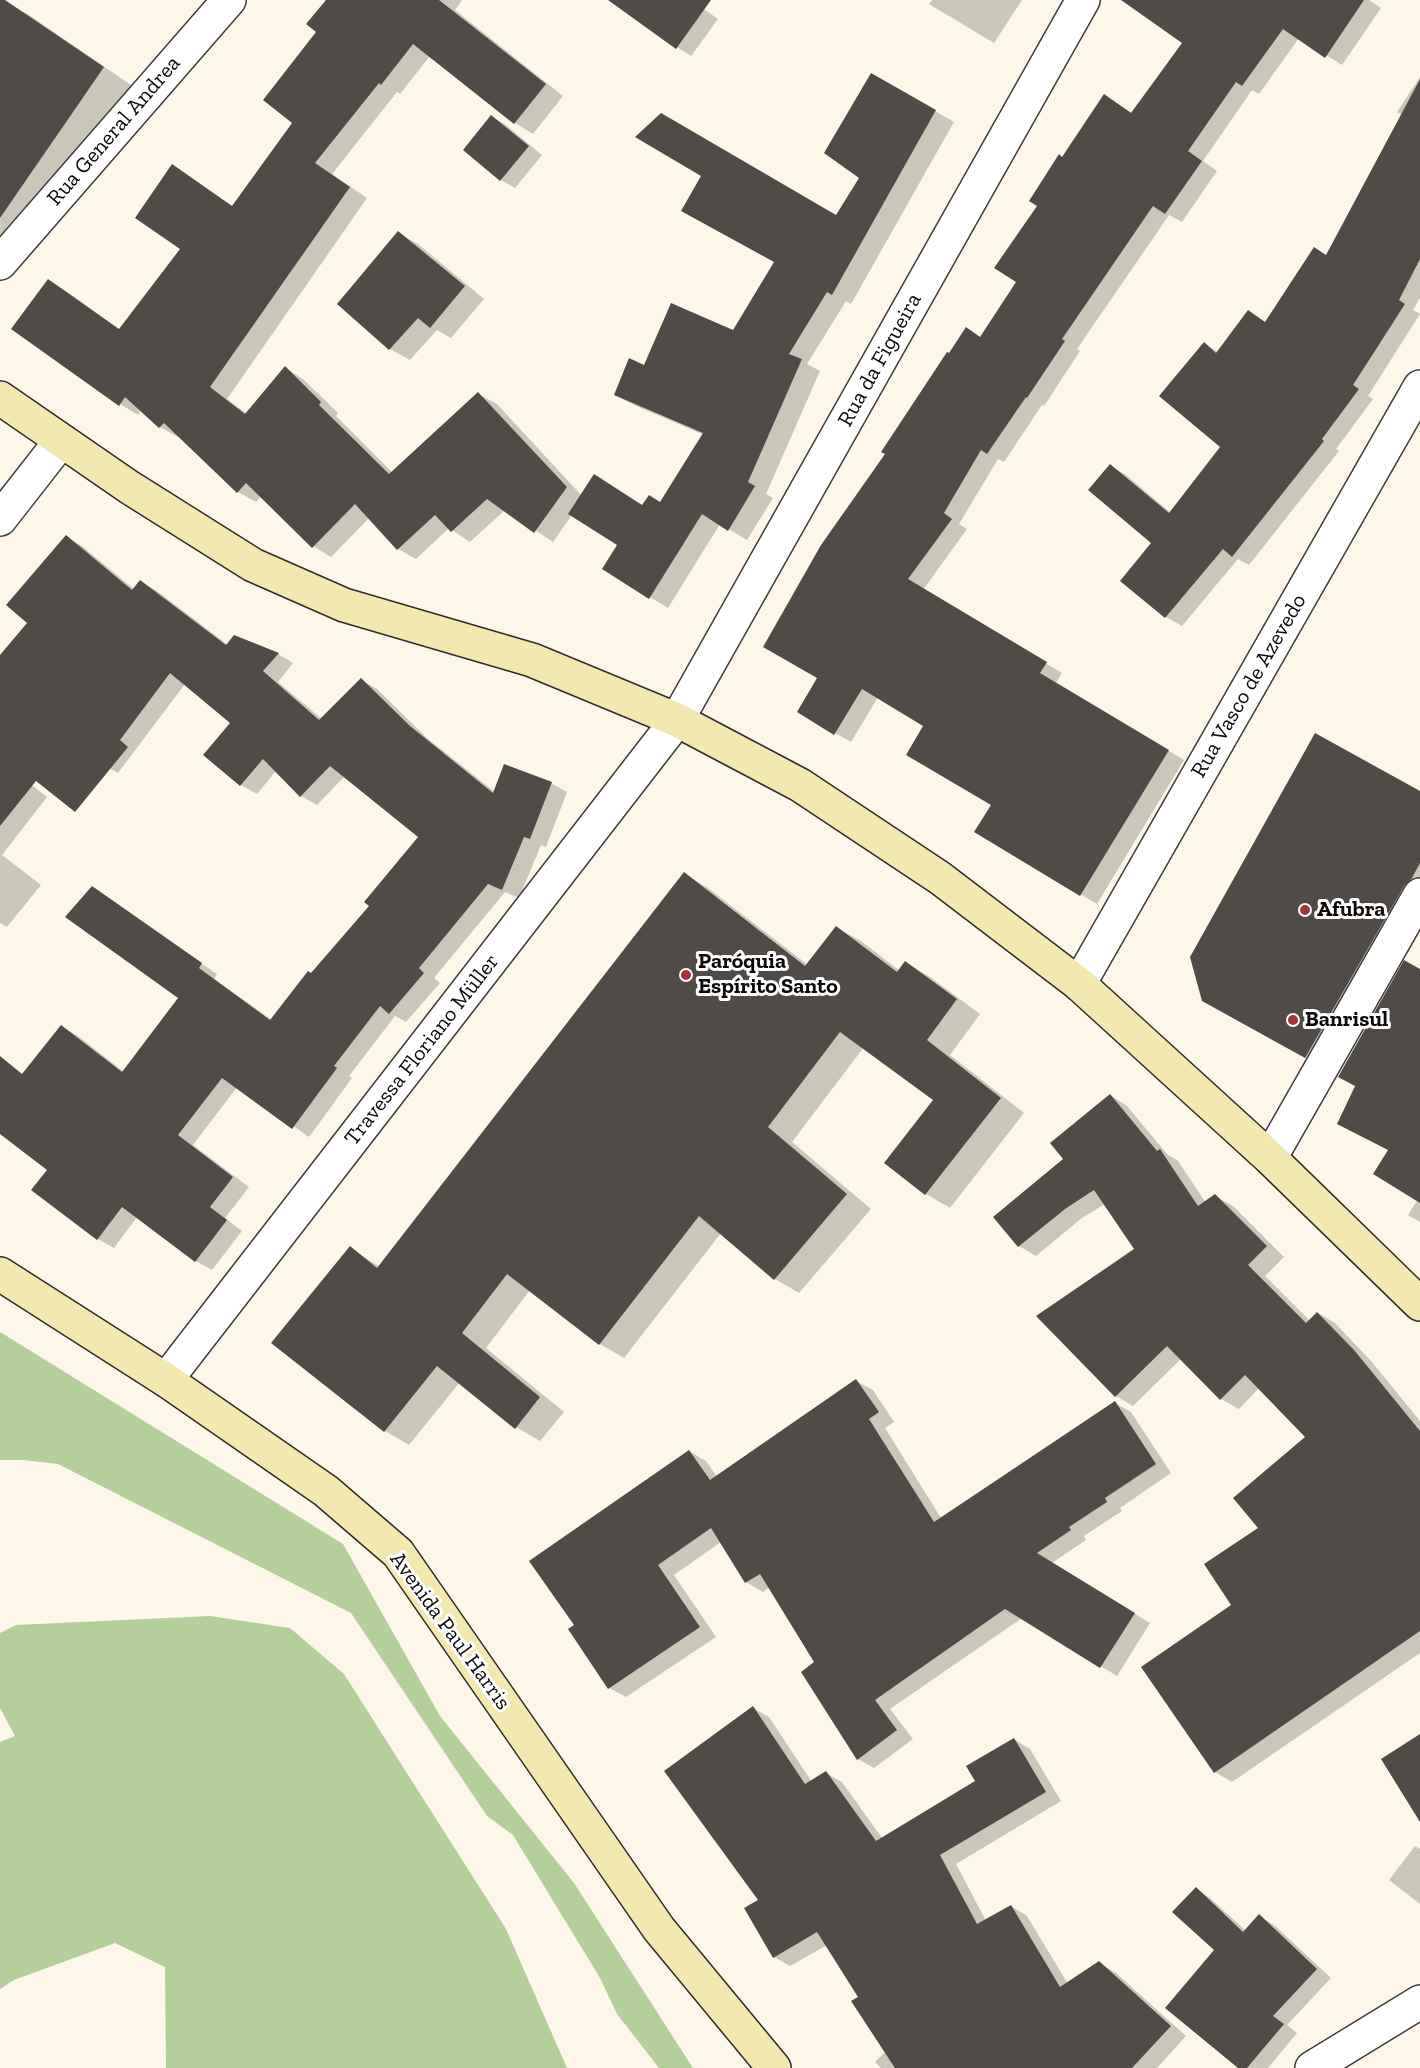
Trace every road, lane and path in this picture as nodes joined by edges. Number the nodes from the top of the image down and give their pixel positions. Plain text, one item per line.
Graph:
1 (229, 0) edge
2 (1083, 0) edge
3 (0, 263) edge
4 (1420, 387) edge
5 (0, 398) edge
6 (61, 441) junction
7 (0, 519) edge
8 (677, 720) junction
9 (1420, 895) edge
10 (1079, 984) junction
11 (1270, 1158) junction
12 (0, 1274) edge
13 (1420, 1304) edge
14 (166, 1380) junction
15 (1420, 2001) edge
16 (774, 2068) edge
17 (1312, 2068) edge

1 - 3 street, Rua General Andrea
2 - 8 street, Rua da Figueira
4 - 10 street, Rua Vasco de Azevedo
5 - 6 main road
6 - 7 street
6 - 8 main road
8 - 10 main road
8 - 14 street, Travessa Floriano Müller
9 - 11 street
10 - 11 main road
11 - 13 main road
12 - 14 main road, Avenida Paul Harris
14 - 16 main road, Avenida Paul Harris
15 - 17 street

